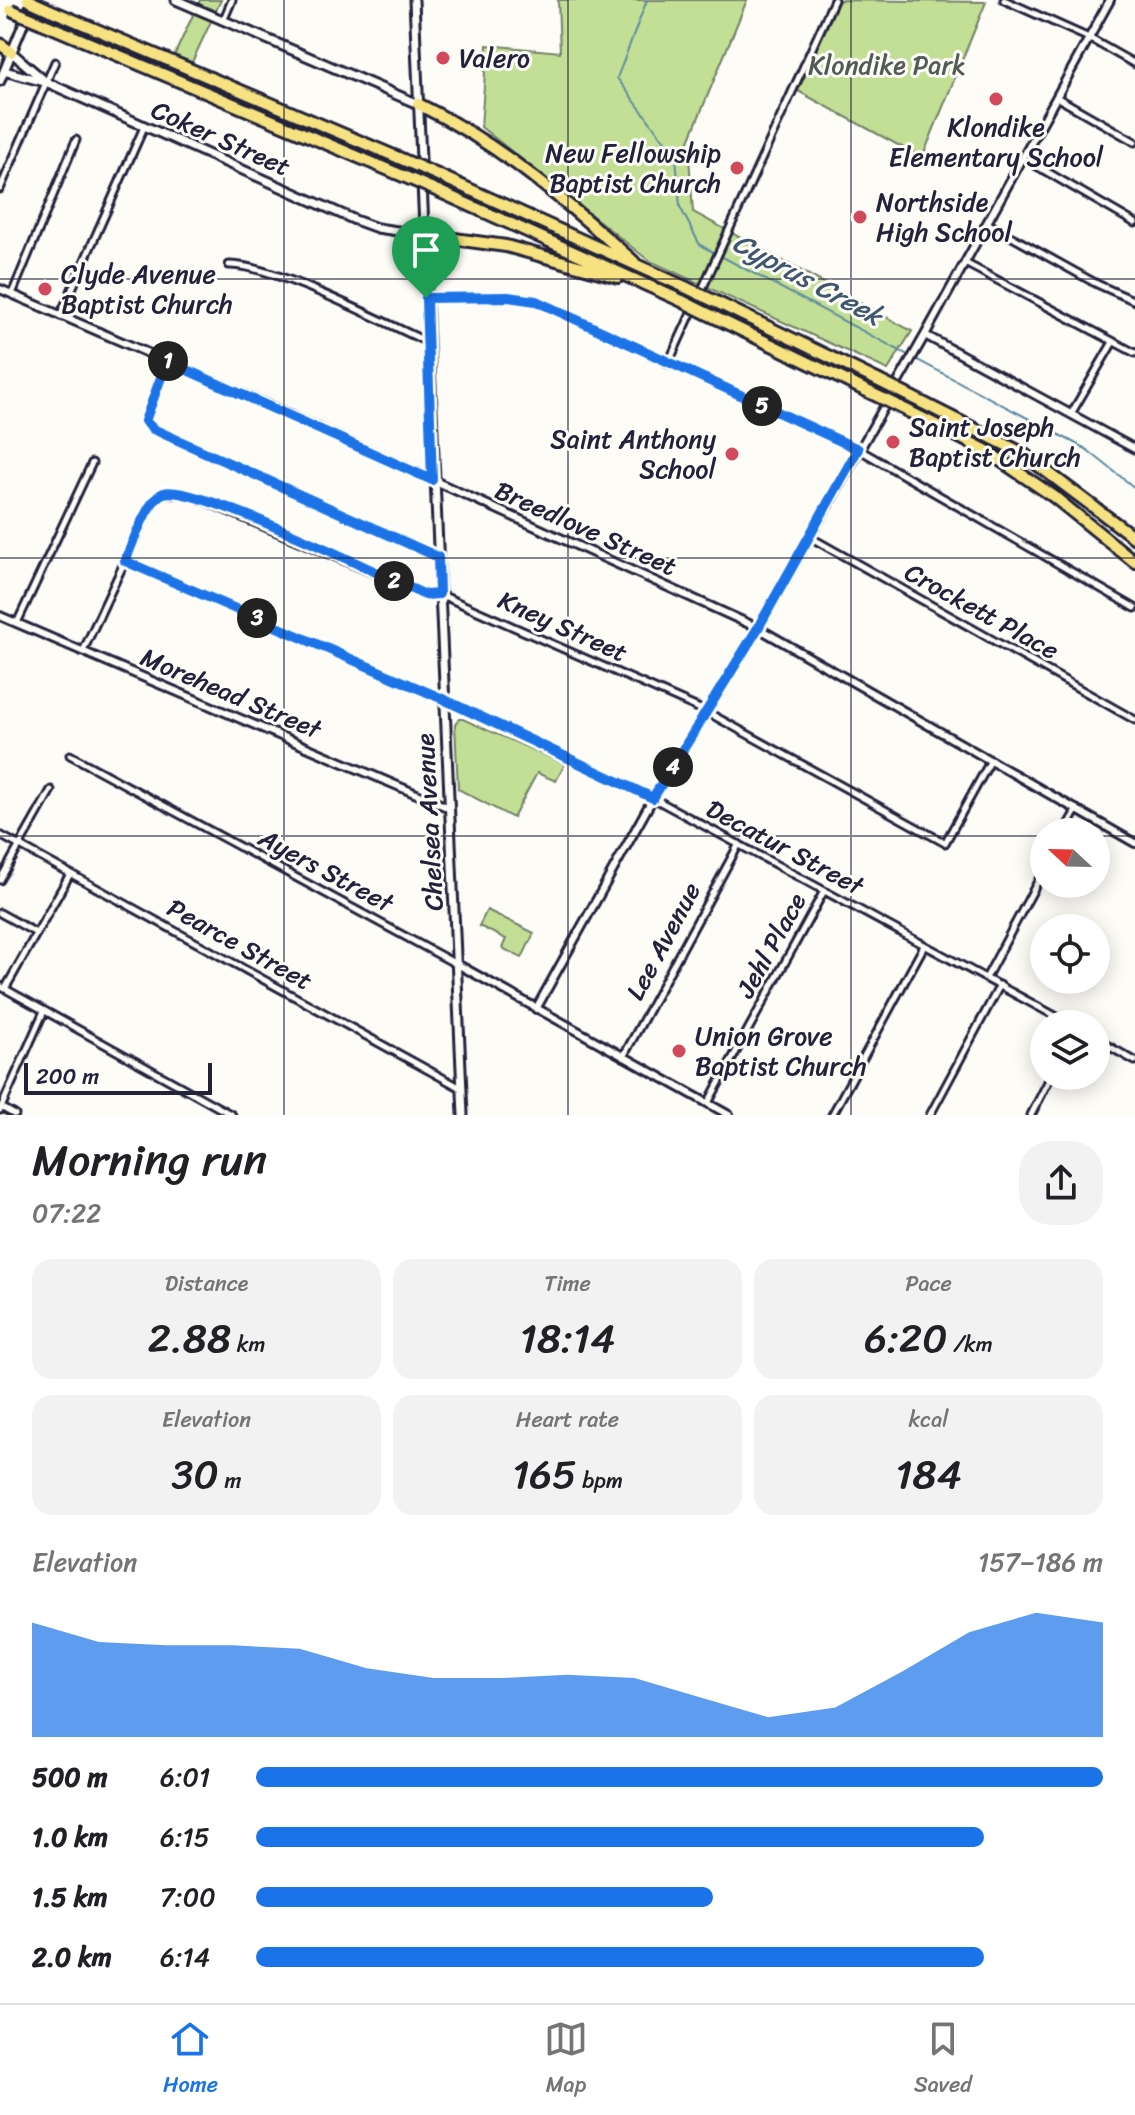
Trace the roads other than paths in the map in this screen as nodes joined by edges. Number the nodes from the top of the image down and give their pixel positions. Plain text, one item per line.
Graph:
1 (30, 0) edge
2 (176, 0) edge
3 (232, 0) edge
4 (414, 0) edge
5 (834, 0) edge
6 (1004, 0) edge
7 (1110, 0) edge
8 (0, 5) edge
9 (223, 22) junction
10 (1089, 38) junction
11 (0, 44) edge
12 (11, 52) junction
13 (55, 62) dead end
14 (1135, 64) edge
15 (4, 71) junction
16 (0, 81) edge
17 (46, 82) junction
18 (1058, 98) junction
19 (418, 104) junction
20 (144, 127) junction
21 (76, 140) dead end
22 (1135, 142) edge
23 (1023, 158) junction
24 (0, 189) edge
25 (987, 223) junction
26 (1135, 223) edge
27 (425, 235) junction
28 (634, 262) junction
29 (965, 263) junction
30 (229, 265) dead end
31 (0, 289) edge
32 (664, 293) junction
33 (12, 294) junction
34 (426, 298) junction
35 (1135, 301) edge
36 (60, 317) junction
37 (925, 335) junction
38 (427, 342) junction
39 (1114, 342) junction
40 (1135, 353) edge
41 (167, 361) junction
42 (668, 364) junction
43 (1071, 414) junction
44 (858, 449) junction
45 (1135, 449) edge
46 (92, 463) dead end
47 (432, 480) junction
48 (808, 536) junction
49 (1133, 536) edge
50 (438, 557) junction
51 (125, 561) junction
52 (1135, 562) edge
53 (439, 594) junction
54 (1135, 608) edge
55 (0, 616) edge
56 (17, 623) junction
57 (758, 628) junction
58 (83, 651) junction
59 (443, 699) junction
60 (707, 712) junction
61 (1135, 720) edge
62 (70, 755) dead end
63 (991, 760) junction
64 (51, 790) dead end
65 (653, 798) junction
66 (447, 807) junction
67 (1077, 809) junction
68 (1072, 818) edge
69 (0, 835) edge
70 (1135, 843) edge
71 (739, 844) junction
72 (19, 846) junction
73 (70, 874) junction
74 (0, 880) edge
75 (824, 891) junction
76 (1030, 896) edge
77 (0, 913) edge
78 (36, 933) junction
79 (924, 946) junction
80 (457, 964) junction
81 (986, 978) junction
82 (1000, 985) junction
83 (3, 987) edge
84 (536, 1009) junction
85 (1045, 1010) edge
86 (44, 1011) junction
87 (1110, 1047) edge
88 (623, 1057) junction
89 (1135, 1061) edge
90 (461, 1088) junction
91 (1044, 1090) edge
92 (708, 1103) junction
93 (1, 1109) edge
94 (15, 1115) edge
95 (232, 1115) edge
96 (463, 1115) edge
97 (729, 1115) edge
98 (832, 1115) edge
99 (930, 1115) edge
100 (1031, 1115) edge

1 - 12 main road
1 - 28 highway, bridge
2 - 9 main road
3 - 9 street
4 - 19 main road, Chelsea Avenue
5 - 42 street
6 - 10 street
7 - 10 street
8 - 32 highway, bridge
9 - 19 main road
10 - 14 street
10 - 18 street
11 - 12 highway
12 - 15 main road
12 - 17 main road, Coker Street
13 - 17 street
15 - 16 main road
15 - 17 main road
17 - 20 main road, Coker Street
17 - 24 street
18 - 22 street
18 - 23 street
19 - 27 main road, Chelsea Avenue
19 - 28 highway
20 - 27 main road, Coker Street
20 - 36 street
21 - 33 street
23 - 25 street
23 - 26 street
25 - 29 street
25 - 35 street
27 - 32 highway
27 - 34 main road, Chelsea Avenue
28 - 49 highway, bridge
29 - 37 street
29 - 39 street
30 - 38 street
31 - 33 street, Breedlove Street
32 - 52 highway, bridge
33 - 36 street, Breedlove Street
34 - 38 main road, Chelsea Avenue
34 - 42 street
36 - 41 street, Breedlove Street
37 - 43 street
37 - 44 street
38 - 47 main road, Chelsea Avenue
39 - 40 street
39 - 43 street
41 - 47 street, Breedlove Street
41 - 50 street
42 - 44 street
43 - 45 street
44 - 48 street
44 - 54 street
46 - 56 street
47 - 50 main road, Chelsea Avenue
47 - 57 street, Breedlove Street
48 - 57 street
48 - 61 street, Crockett Place
50 - 53 main road, Chelsea Avenue
51 - 53 street, Kney Street
51 - 58 street
51 - 59 street, Decatur Street
53 - 59 main road, Chelsea Avenue
53 - 60 street, Kney Street
55 - 56 street, Morehead Street
56 - 58 street, Morehead Street
57 - 60 street
57 - 63 street, Breedlove Street
58 - 66 street, Morehead Street
59 - 65 street, Decatur Street
59 - 66 main road, Chelsea Avenue
60 - 63 street, Kney Street
60 - 65 street
62 - 80 street, Ayers Street
63 - 67 street, Breedlove Street
64 - 72 street
65 - 71 street, Decatur Street
65 - 84 street
66 - 80 main road, Chelsea Avenue
67 - 68 street
67 - 70 street, Breedlove Street
69 - 72 street, Pearce Street
71 - 75 street, Decatur Street
71 - 88 street, Lee Avenue
72 - 73 street, Pearce Street
72 - 74 street
73 - 78 street
73 - 90 street, Pearce Street
75 - 79 street, Decatur Street
75 - 92 street, Jehl Place
76 - 81 street
77 - 78 street
78 - 83 street
79 - 81 street, Decatur Street
79 - 98 street
80 - 84 street, Ayers Street
80 - 90 main road, Chelsea Avenue
81 - 82 street, Decatur Street
82 - 85 street, Decatur Street
82 - 99 street
83 - 86 street
84 - 88 street, Ayers Street
86 - 93 street
86 - 95 street
87 - 89 street
88 - 92 street, Ayers Street
90 - 96 main road, Chelsea Avenue
91 - 100 street
92 - 97 street, Ayers Street
93 - 94 street

